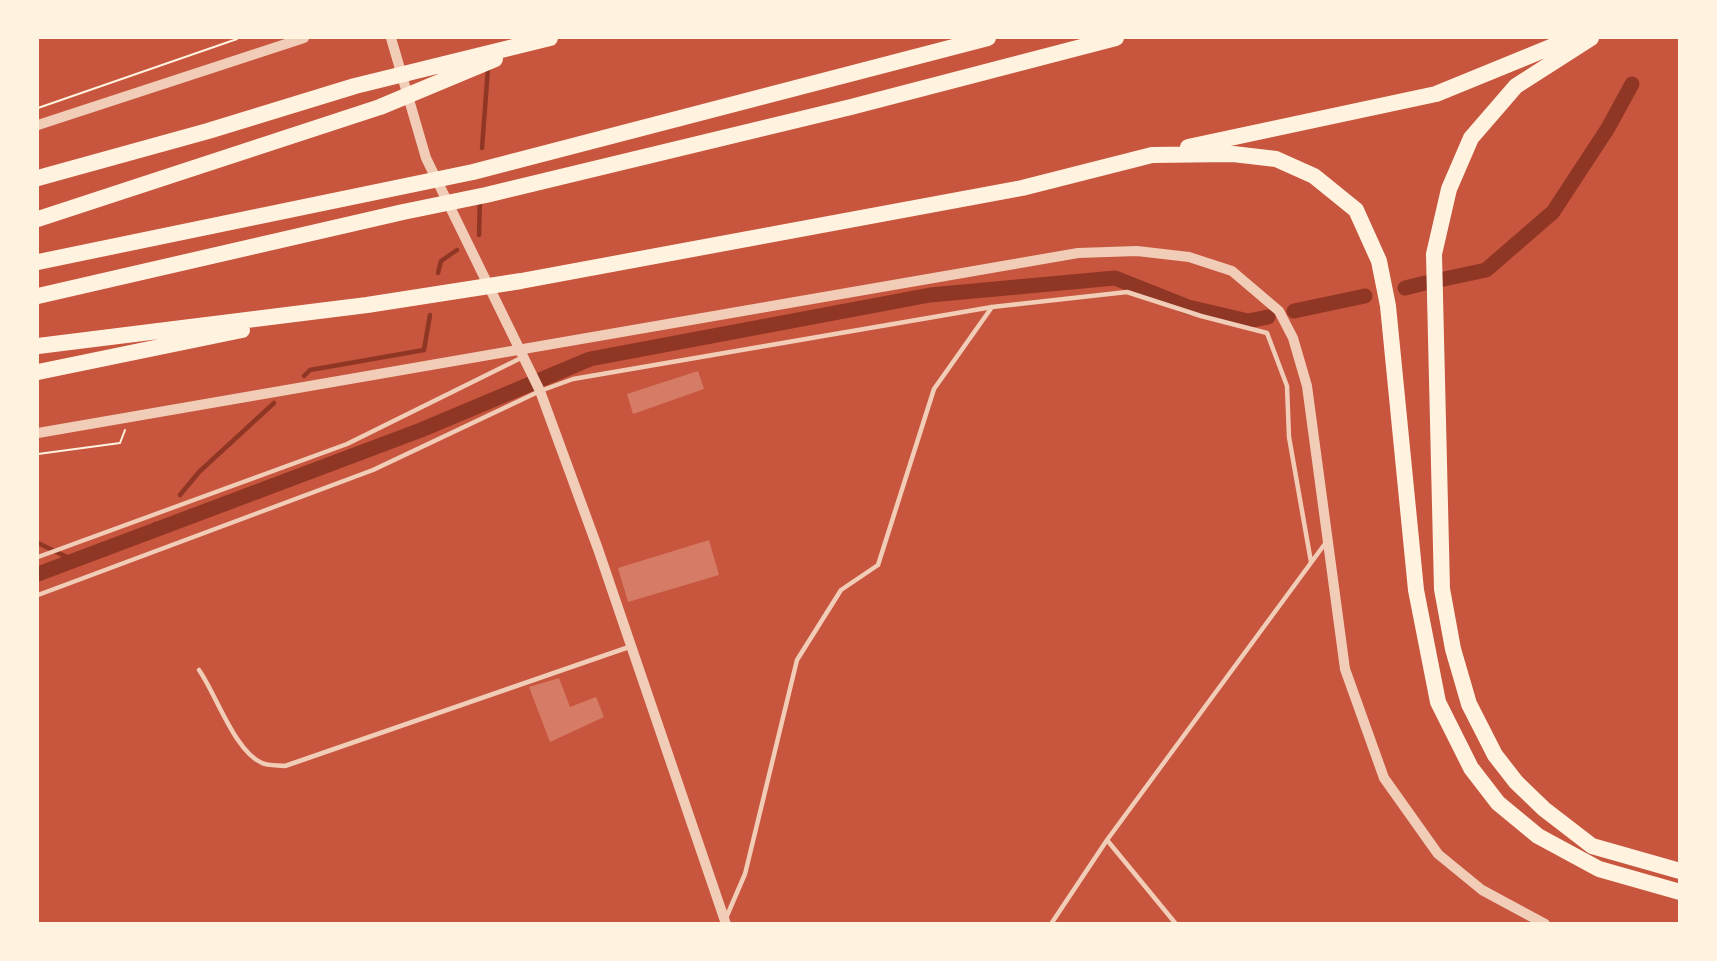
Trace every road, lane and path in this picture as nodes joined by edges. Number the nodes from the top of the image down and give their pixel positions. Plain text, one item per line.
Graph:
1 (304, 38) edge
2 (391, 38) edge
3 (550, 38) edge
4 (988, 38) edge
5 (1116, 38) edge
6 (1573, 38) edge
7 (1591, 38) edge
8 (237, 39) edge
9 (532, 43) junction
10 (38, 108) edge
11 (38, 124) edge
12 (1152, 155) junction
13 (38, 178) edge
14 (38, 219) edge
15 (38, 262) edge
16 (38, 296) edge
17 (367, 304) junction
18 (992, 306) junction
19 (38, 346) edge
20 (524, 356) junction
21 (38, 372) edge
22 (539, 388) junction
23 (131, 417) junction
24 (38, 433) edge
25 (38, 454) edge
26 (1329, 538) junction
27 (38, 557) edge
28 (1311, 562) junction
29 (38, 595) edge
30 (631, 646) junction
31 (199, 670) dead end
32 (1107, 840) junction
33 (1680, 871) edge
34 (1680, 892) edge
35 (725, 922) edge
36 (1051, 924) edge
37 (1176, 924) edge
38 (1545, 924) edge

1 - 11 street
2 - 20 street
3 - 9 highway
4 - 15 highway
5 - 16 highway
6 - 12 highway
7 - 33 highway
8 - 10 path
9 - 13 highway
9 - 14 highway
12 - 17 highway
12 - 34 highway
17 - 19 highway
17 - 21 highway
18 - 22 lane
18 - 28 lane
18 - 35 lane
20 - 22 street
20 - 23 street
20 - 26 street
20 - 27 lane
22 - 29 lane
22 - 30 street
23 - 24 street
23 - 25 path
26 - 28 lane
26 - 38 street
28 - 32 lane
30 - 31 lane
30 - 35 street
32 - 36 lane
32 - 37 lane

